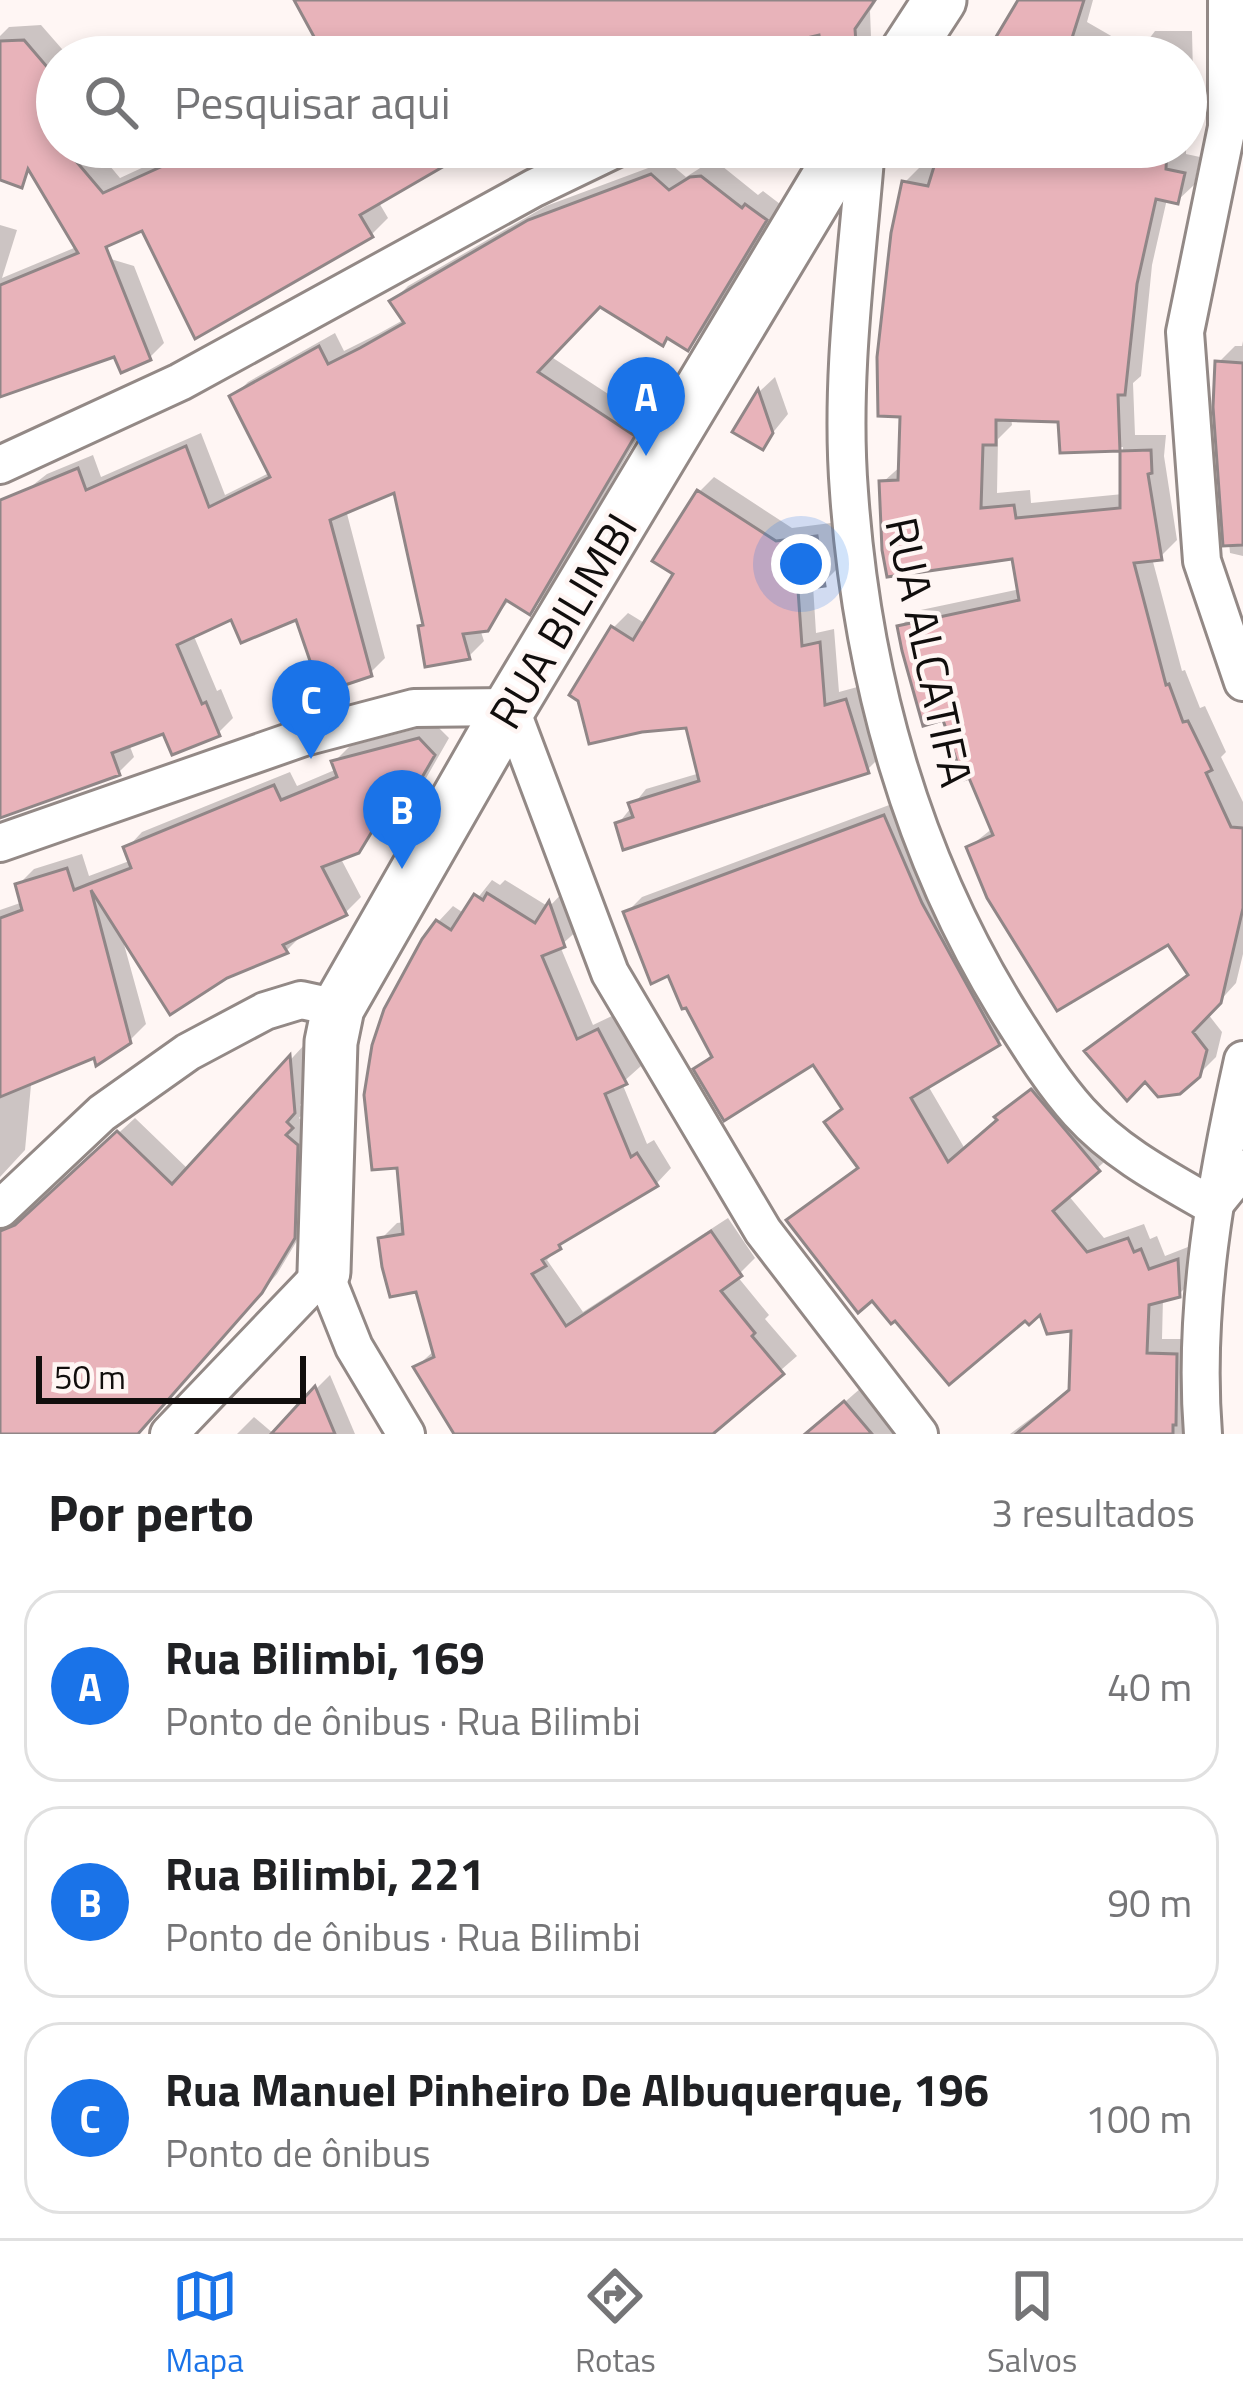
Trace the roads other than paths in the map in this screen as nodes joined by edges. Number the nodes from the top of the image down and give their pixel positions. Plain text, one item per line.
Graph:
1 (940, 0) edge
2 (1227, 0) edge
3 (917, 36) edge
4 (576, 168) edge
5 (833, 168) edge
6 (864, 168) edge
7 (0, 465) edge
8 (1243, 682) edge
9 (510, 707) junction
10 (0, 842) edge
11 (347, 991) junction
12 (1243, 1060) edge
13 (1243, 1169) edge
14 (1213, 1206) junction
15 (0, 1209) edge
16 (324, 1272) junction
17 (169, 1434) edge
18 (406, 1434) edge
19 (919, 1434) edge
20 (1202, 1434) edge

1 - 3 street
2 - 8 street
4 - 7 street
5 - 9 street, RUA BILIMBI
6 - 14 street, RUA ALCATIFA
9 - 10 street
9 - 11 street, RUA BILIMBI
9 - 19 street
11 - 15 street
11 - 16 street
12 - 14 street
13 - 14 street
14 - 20 street
16 - 17 street
16 - 18 street

